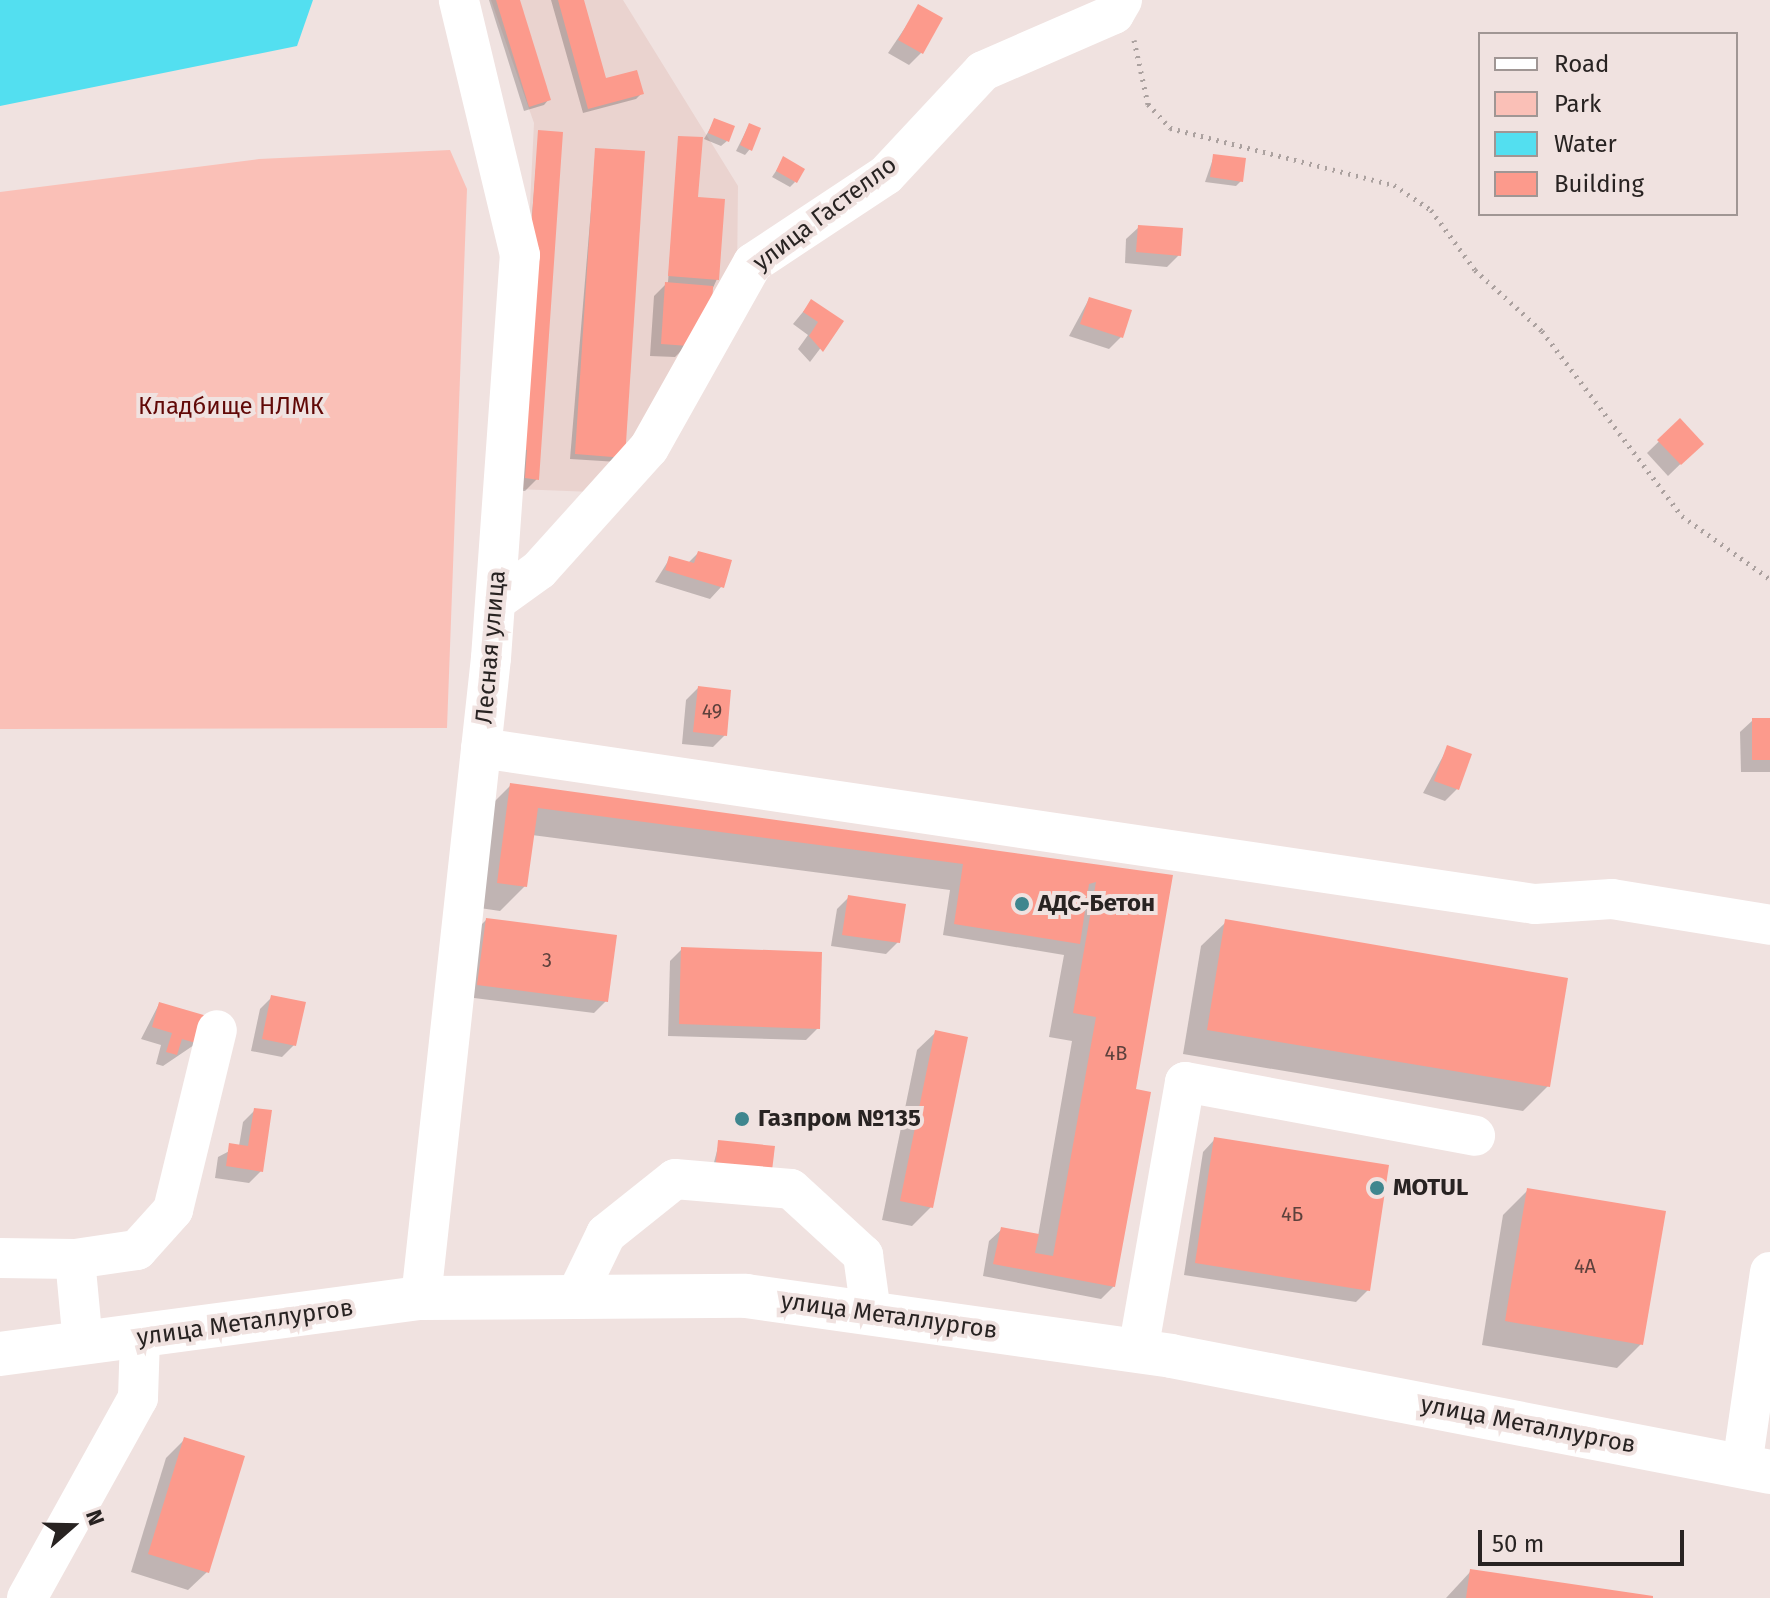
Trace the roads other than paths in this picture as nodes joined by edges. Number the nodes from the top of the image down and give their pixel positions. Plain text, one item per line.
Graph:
1 (459, 0) edge
2 (1118, 7) edge
3 (496, 601) junction
4 (481, 748) junction
5 (1770, 925) edge
6 (217, 1030) dead end
7 (1475, 1136) dead end
8 (0, 1258) edge
9 (75, 1259) junction
10 (1770, 1272) edge
11 (577, 1294) junction
12 (421, 1298) junction
13 (871, 1313) junction
14 (140, 1338) junction
15 (83, 1344) junction
16 (1138, 1351) junction
17 (0, 1354) edge
18 (1756, 1469) edge
19 (27, 1598) edge

1 - 3 street, Лесная улица
2 - 3 street, улица Гастелло
3 - 4 street, Лесная улица
4 - 5 street
4 - 12 street, Лесная улица
6 - 9 street
7 - 16 street
8 - 9 street
9 - 15 street
10 - 18 street
11 - 12 main road, улица Металлургов
11 - 13 main road, улица Металлургов
11 - 13 street
12 - 14 main road, улица Металлургов
13 - 16 main road, улица Металлургов
14 - 15 main road, улица Металлургов
14 - 19 street
15 - 17 main road, улица Металлургов
16 - 18 main road, улица Металлургов

